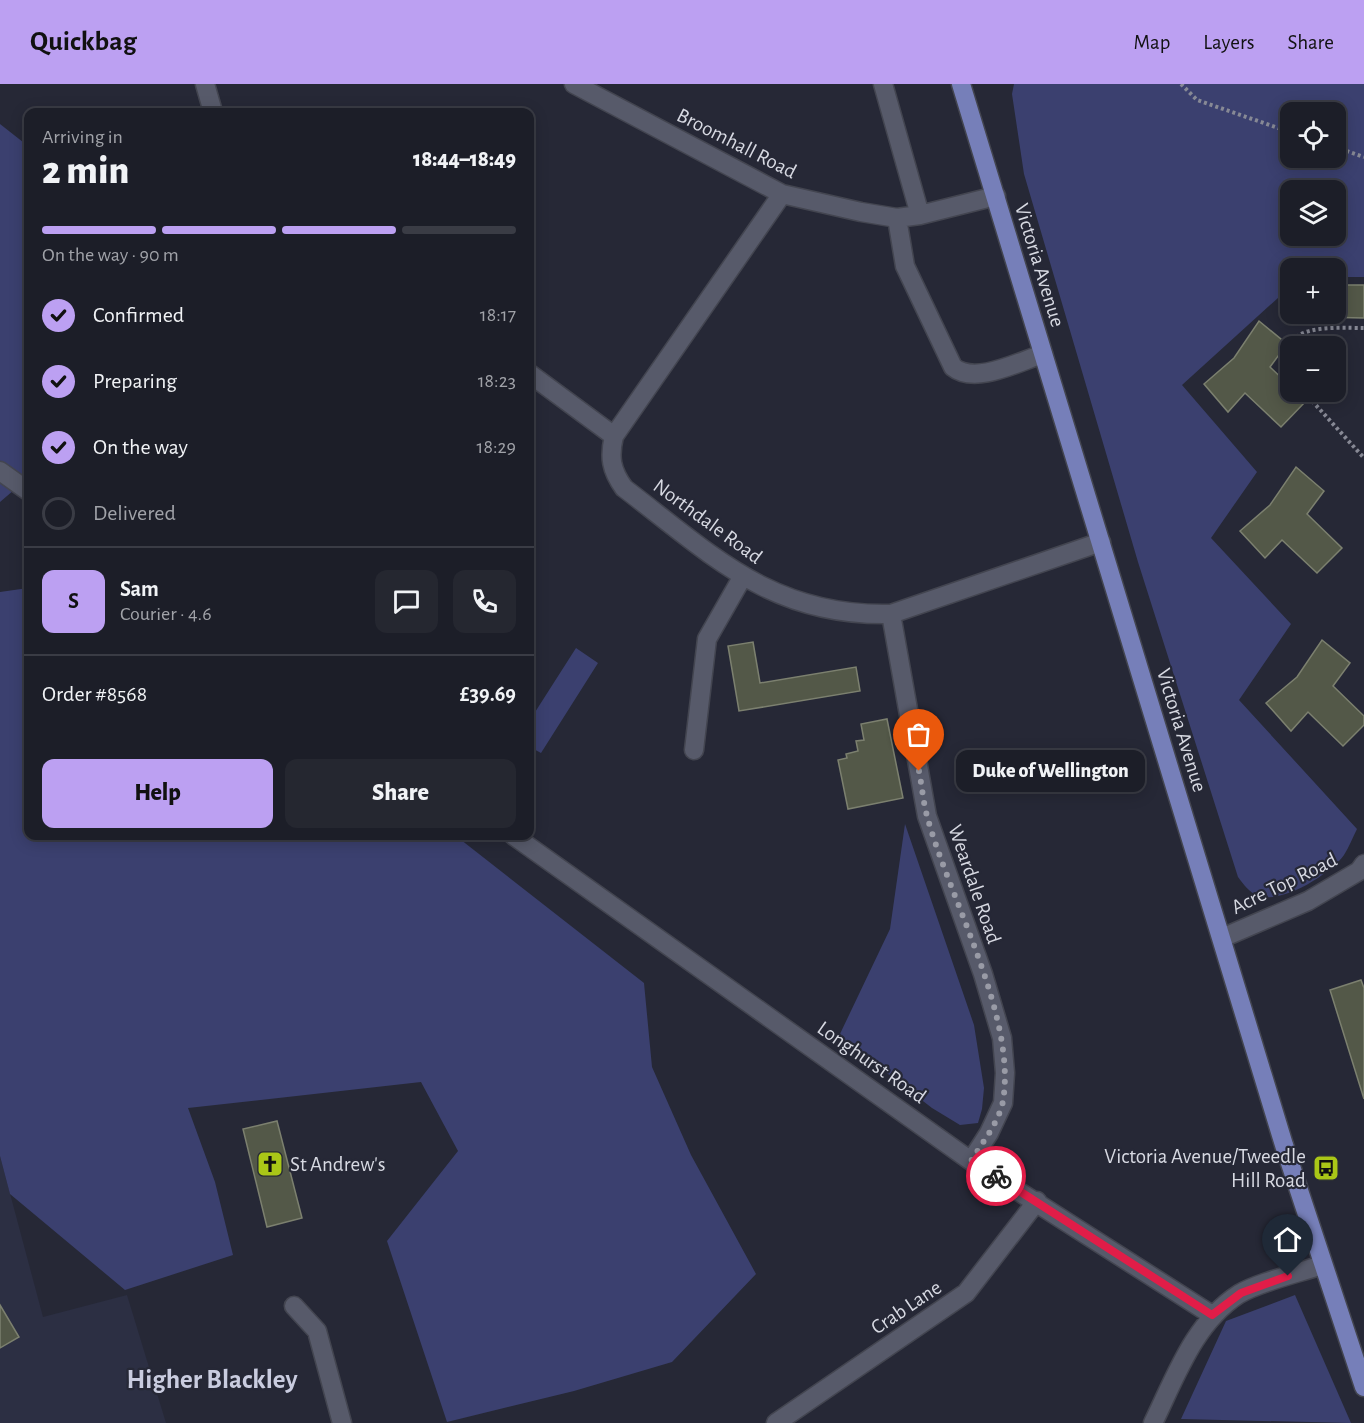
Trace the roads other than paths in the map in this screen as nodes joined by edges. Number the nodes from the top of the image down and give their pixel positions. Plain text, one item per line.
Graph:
1 (205, 84) edge
2 (574, 84) edge
3 (883, 84) edge
4 (961, 84) edge
5 (212, 108) edge
6 (782, 194) junction
7 (996, 196) junction
8 (920, 215) junction
9 (897, 218) junction
10 (1043, 354) junction
11 (534, 377) edge
12 (614, 436) junction
13 (0, 471) edge
14 (24, 488) edge
15 (1101, 542) junction
16 (743, 576) junction
17 (891, 614) junction
18 (694, 750) dead end
19 (520, 840) edge
20 (1364, 864) edge
21 (1222, 938) junction
22 (971, 1161) junction
23 (1037, 1202) junction
24 (1322, 1264) junction
25 (294, 1306) dead end
26 (1212, 1315) junction
27 (1358, 1349) edge
28 (1364, 1387) edge
29 (342, 1423) edge
30 (776, 1423) edge
31 (1153, 1423) edge

1 - 5 street
2 - 6 street, Broomhall Road
3 - 8 street
4 - 7 main road, Victoria Avenue
6 - 9 street, Broomhall Road
6 - 12 street
7 - 8 street, Broomhall Road
7 - 10 main road, Victoria Avenue
8 - 9 street, Broomhall Road
9 - 10 street
10 - 15 main road, Victoria Avenue
11 - 12 street
12 - 16 street, Northdale Road
13 - 14 street
15 - 17 street, Northdale Road
15 - 21 main road, Victoria Avenue
16 - 17 street, Northdale Road
16 - 18 street
17 - 22 street, Weardale Road
19 - 22 street, Longhurst Road
20 - 21 street, Acre Top Road
21 - 24 main road, Victoria Avenue
22 - 23 street, Longhurst Road
23 - 26 street, Longhurst Road
23 - 30 street, Crab Lane
24 - 26 street
24 - 27 main road, Victoria Avenue
25 - 29 street
26 - 31 street
27 - 28 main road, Victoria Avenue

